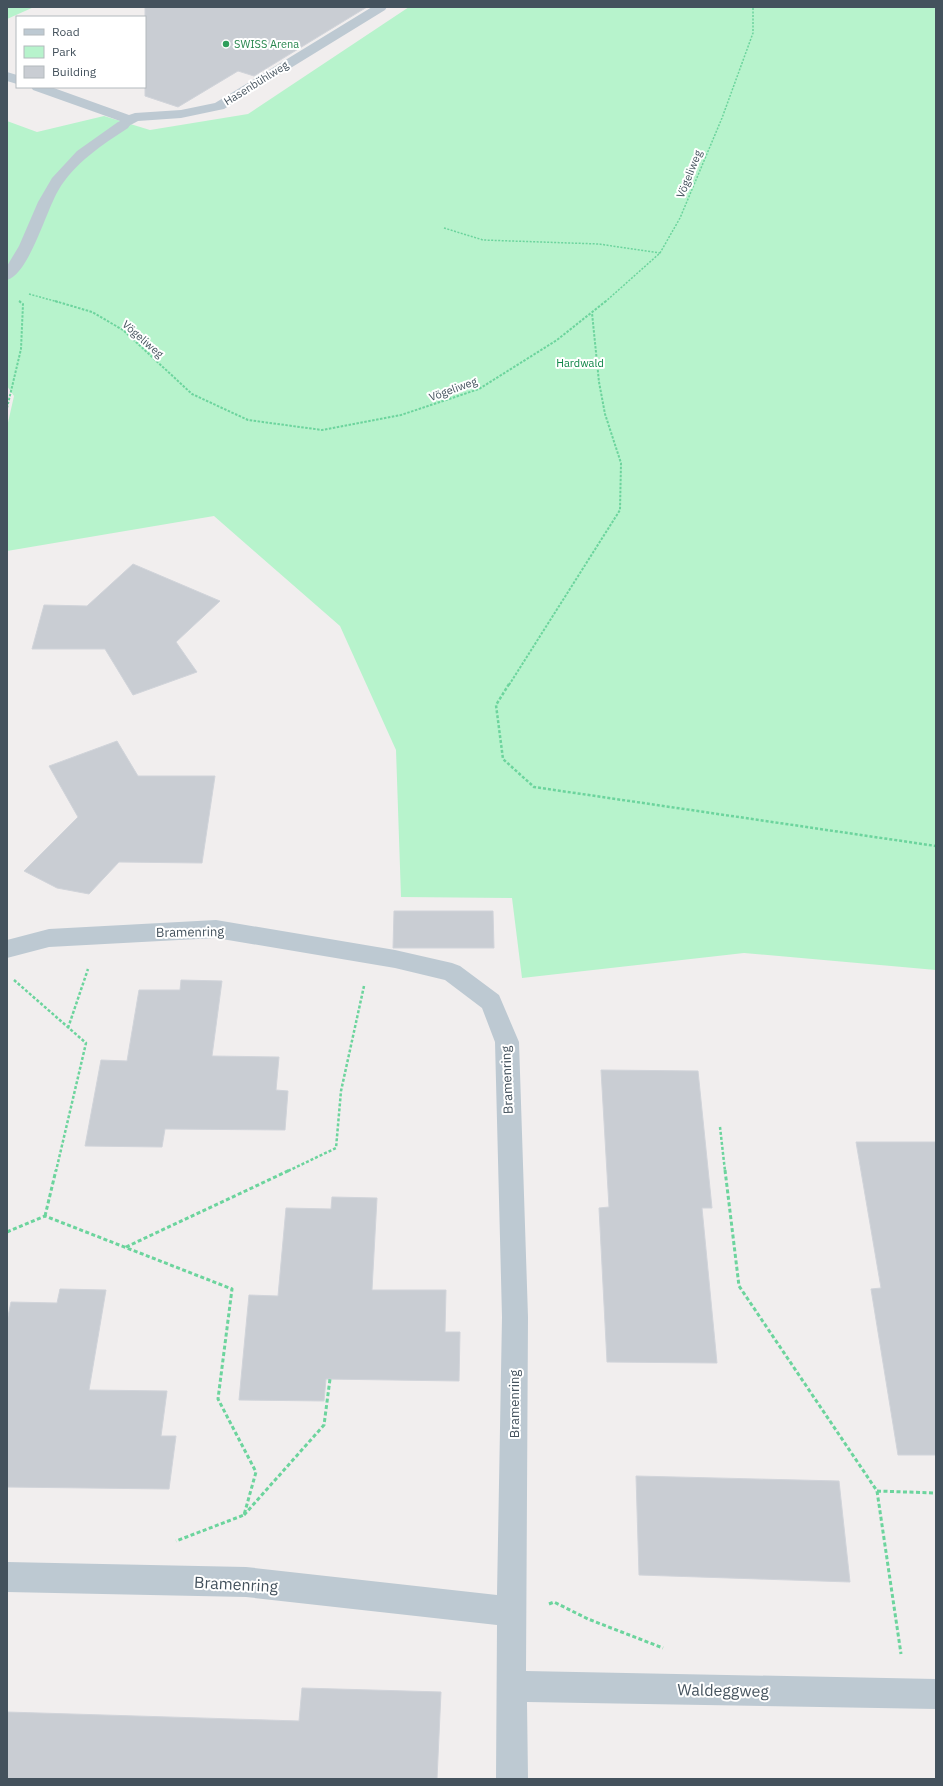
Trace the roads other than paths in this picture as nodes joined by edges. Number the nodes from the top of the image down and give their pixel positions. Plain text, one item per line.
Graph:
1 (380, 7) edge
2 (40, 88) edge
3 (127, 123) junction
4 (7, 275) edge
5 (7, 949) edge
6 (7, 1576) edge
7 (512, 1612) junction
8 (511, 1686) junction
9 (922, 1694) edge
10 (512, 1779) edge

1 - 3 street, Hasenbühlweg
2 - 3 street
3 - 4 street, Hasenbühlweg
5 - 7 street, Bramenring
6 - 7 street, Bramenring
7 - 8 street, Bramenring
8 - 9 street, Waldeggweg
8 - 10 street, Bramenring

